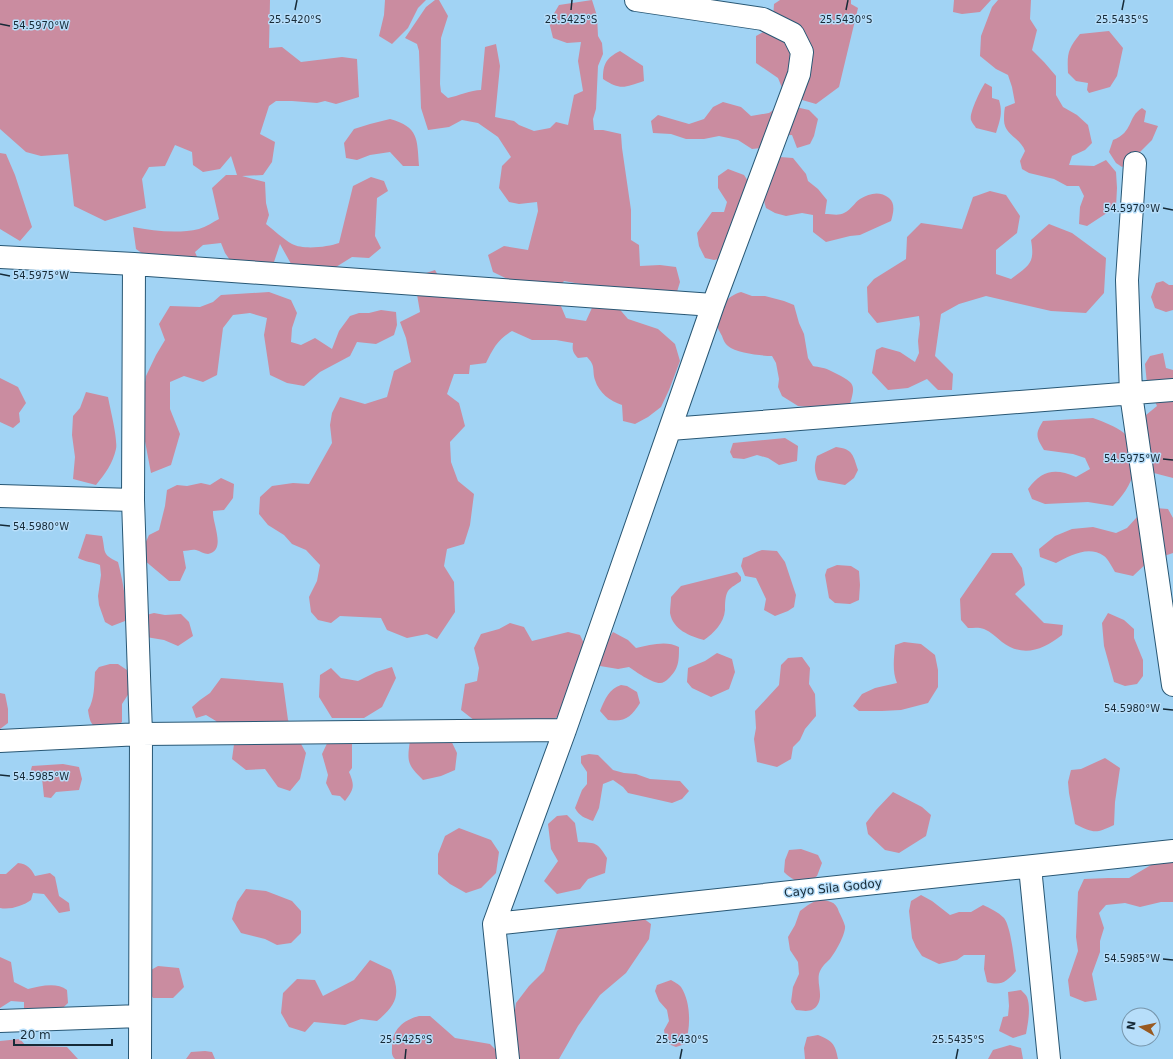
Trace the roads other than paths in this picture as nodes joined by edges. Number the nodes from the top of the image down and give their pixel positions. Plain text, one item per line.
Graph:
1 (636, 0) edge
2 (1135, 163) dead end
3 (0, 257) edge
4 (134, 264) junction
5 (713, 305) junction
6 (1173, 390) edge
7 (1131, 394) junction
8 (670, 429) junction
9 (0, 496) edge
10 (133, 500) junction
11 (1173, 686) edge
12 (565, 730) junction
13 (141, 734) junction
14 (0, 742) edge
15 (1173, 851) edge
16 (1030, 867) junction
17 (494, 924) junction
18 (140, 1016) junction
19 (0, 1021) edge
20 (140, 1059) edge
21 (508, 1059) edge
22 (1049, 1059) edge

1 - 5 street
2 - 7 street
3 - 4 street
4 - 5 street
4 - 10 street
5 - 8 street
6 - 7 street
7 - 8 street
7 - 11 street
8 - 12 street
9 - 10 street
10 - 13 street
12 - 13 street
12 - 17 street
13 - 14 street
13 - 18 street
15 - 16 street, Cayo Sila Godoy
16 - 17 street, Cayo Sila Godoy
16 - 22 street
17 - 21 street
18 - 19 street
18 - 20 street

